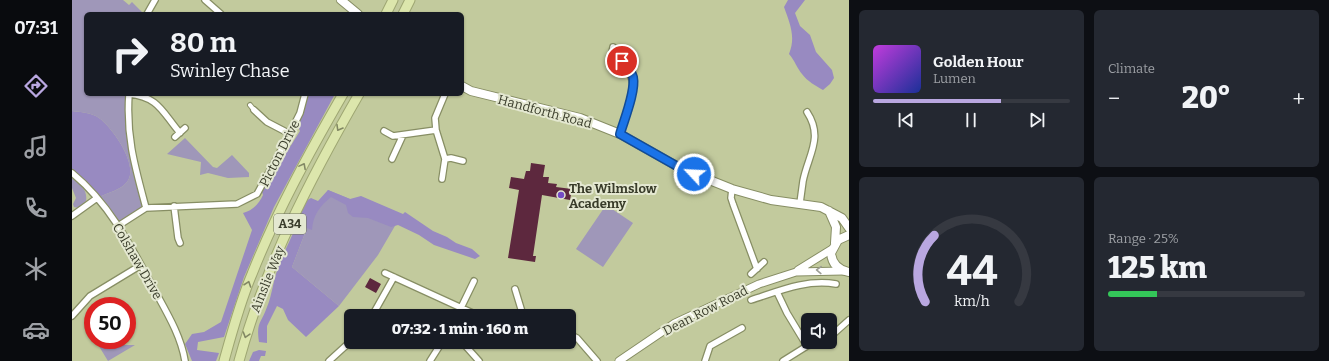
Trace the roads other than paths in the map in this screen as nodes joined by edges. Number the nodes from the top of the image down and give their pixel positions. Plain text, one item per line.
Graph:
1 (154, 0) edge
2 (205, 0) edge
3 (341, 0) edge
4 (393, 0) edge
5 (410, 0) edge
6 (148, 12) edge
7 (219, 12) edge
8 (356, 12) edge
9 (387, 12) edge
10 (404, 12) edge
11 (613, 47) dead end
12 (464, 87) edge
13 (129, 96) edge
14 (144, 96) edge
15 (305, 96) edge
16 (342, 96) edge
17 (358, 96) edge
18 (444, 96) edge
19 (250, 105) dead end
20 (254, 110) joint
21 (807, 112) dead end
22 (185, 128) dead end
23 (436, 130) junction
24 (384, 131) dead end
25 (290, 134) junction
26 (620, 134) junction
27 (403, 135) junction
28 (392, 159) dead end
29 (445, 159) junction
30 (463, 162) dead end
31 (72, 172) edge
32 (442, 179) dead end
33 (732, 189) junction
34 (97, 198) junction
35 (800, 203) junction
36 (174, 206) junction
37 (146, 208) junction
38 (829, 211) junction
39 (72, 216) edge
40 (118, 226) junction
41 (849, 228) edge
42 (849, 235) edge
43 (180, 243) dead end
44 (833, 246) junction
45 (764, 262) dead end
46 (141, 265) junction
47 (757, 269) junction
48 (796, 272) junction
49 (846, 272) edge
50 (385, 274) dead end
51 (751, 274) dead end
52 (394, 278) junction
53 (474, 281) dead end
54 (836, 284) dead end
55 (515, 289) dead end
56 (777, 292) junction
57 (751, 300) dead end
58 (462, 307) junction
59 (376, 309) edge
60 (466, 309) edge
61 (521, 309) edge
62 (72, 316) edge
63 (849, 320) edge
64 (742, 328) dead end
65 (837, 331) edge
66 (801, 336) edge
67 (576, 338) edge
68 (344, 347) edge
69 (438, 349) edge
70 (468, 349) edge
71 (802, 349) edge
72 (593, 359) edge
73 (185, 361) edge
74 (224, 361) edge
75 (239, 361) edge
76 (329, 361) edge
77 (430, 361) edge
78 (478, 361) edge
79 (619, 361) edge
80 (705, 361) edge
81 (783, 361) edge

1 - 6 street
2 - 7 street
3 - 8 main road
4 - 9 highway
5 - 10 highway
11 - 26 street
12 - 26 main road, Handforth Road
13 - 37 street
14 - 22 street
15 - 25 street, Picton Drive
74 -> 16 highway, Ainslie Way / A34
17 -> 75 highway, Ainslie Way / A34
18 - 23 street
19 - 20 street
20 - 25 street
21 - 35 street
23 - 27 street
23 - 29 street
24 - 27 street
25 - 36 street, Picton Drive
26 - 33 main road, Handforth Road
27 - 28 street
29 - 30 street
29 - 32 street
31 - 34 street, Colshaw Drive
33 - 35 main road, Handforth Road
33 - 47 street
34 - 39 street
34 - 40 street, Colshaw Drive
35 - 38 main road, Handforth Road
36 - 37 street, Picton Drive
36 - 43 street
37 - 40 street, Picton Drive
38 - 41 main road, Handforth Road
38 - 44 main road
40 - 46 street, Colshaw Drive
42 - 44 main road
44 - 48 street, Dean Row Road
44 - 49 main road
45 - 47 street
46 - 62 street
46 - 73 street, Colshaw Drive
47 - 51 street
49 -> 48 street, Dean Row Road
48 - 79 street, Dean Row Road
50 - 52 street
52 - 58 street
52 - 59 street
53 - 58 street
54 - 56 street
55 - 61 street
56 - 57 street
56 - 66 street
58 - 60 street
63 - 65 street
64 - 80 street
67 - 72 street
68 - 76 street
69 - 77 street
70 - 78 street
71 - 81 street

